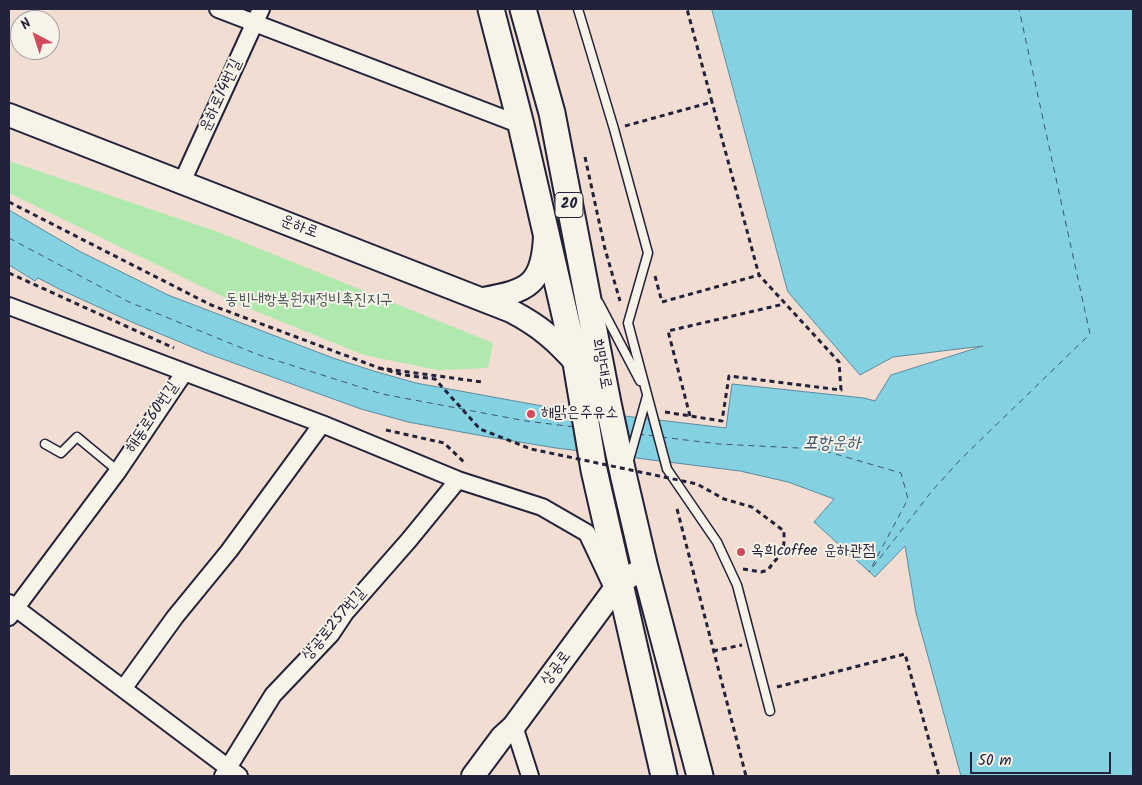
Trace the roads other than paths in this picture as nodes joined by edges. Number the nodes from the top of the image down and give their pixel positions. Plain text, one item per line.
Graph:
1 (218, 9) edge
2 (491, 9) edge
3 (524, 9) edge
4 (578, 9) edge
5 (258, 16) edge
6 (9, 115) edge
7 (520, 125) junction
8 (182, 182) junction
9 (546, 231) junction
10 (582, 273) junction
11 (483, 299) junction
12 (11, 310) edge
13 (576, 363) junction
14 (184, 373) junction
15 (647, 394) junction
16 (608, 403) junction
17 (322, 424) junction
18 (45, 444) dead end
19 (667, 469) road end
20 (118, 471) junction
21 (624, 478) junction
22 (458, 480) junction
23 (674, 485) road end
24 (645, 568) junction
25 (617, 586) junction
26 (11, 609) edge
27 (123, 690) junction
28 (770, 711) dead end
29 (514, 726) junction
30 (230, 774) edge
31 (473, 776) edge
32 (530, 776) edge
33 (664, 776) edge
34 (700, 776) edge

1 - 5 street
2 - 7 main road, 희망대로
3 - 10 main road, 희망대로 / 20
4 - 15 lane
5 - 7 street
5 - 8 street, 운하로14번길
6 - 8 street, 운하로
7 - 9 main road, 희망대로
8 - 11 street, 운하로
9 - 11 street
9 - 13 main road, 희망대로
10 - 15 lane
10 - 16 main road, 희망대로 / 20
11 - 13 street, 운하로
12 - 14 street, 해동로60번길
13 - 16 street, 운하로
13 - 25 main road, 희망대로
14 - 17 street
14 - 20 street, 해동로60번길
15 - 19 lane
15 - 21 lane
16 - 21 main road, 희망대로 / 20
17 - 22 street
17 - 27 street
18 - 20 lane
20 - 26 street, 해동로60번길
21 - 24 main road, 희망대로 / 20
22 - 25 street
22 - 30 street, 상공로257번길
23 - 28 lane
24 - 25 street, 상공로
24 - 34 main road, 희망대로
25 - 29 street, 상공로
25 - 33 main road, 희망대로
26 - 27 street
27 - 30 street
29 - 31 street, 상공로
29 - 32 street

